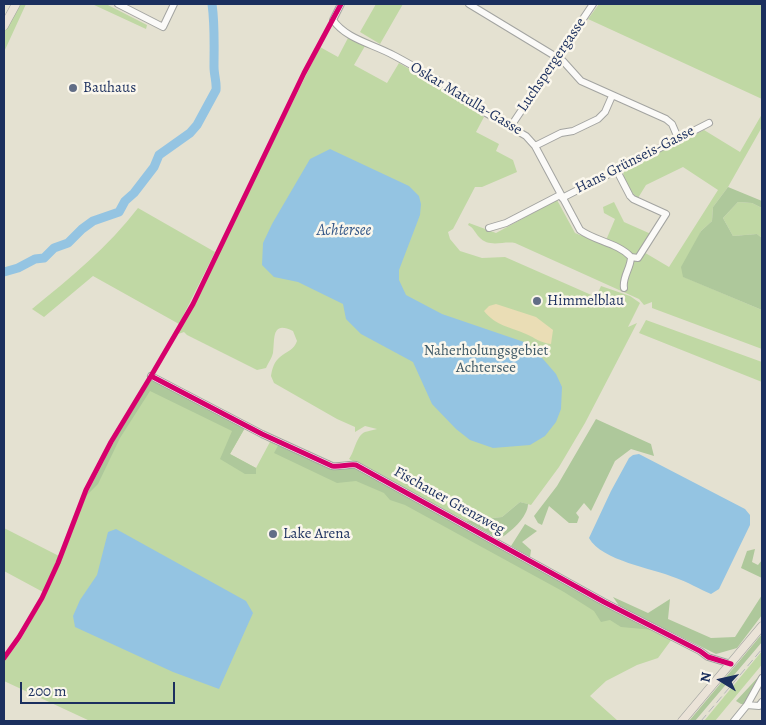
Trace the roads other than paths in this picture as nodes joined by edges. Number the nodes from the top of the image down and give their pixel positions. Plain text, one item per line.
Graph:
1 (16, 4) edge
2 (118, 4) edge
3 (174, 4) edge
4 (341, 4) edge
5 (469, 4) edge
6 (593, 4) edge
7 (4, 26) edge
8 (556, 58) junction
9 (612, 96) junction
10 (709, 123) dead end
11 (511, 126) junction
12 (678, 138) junction
13 (535, 146) junction
14 (616, 169) junction
15 (561, 196) junction
16 (489, 228) dead end
17 (631, 257) junction
18 (624, 288) dead end
19 (151, 376) dead end
20 (762, 626) edge
21 (731, 664) junction
22 (762, 678) edge
23 (762, 702) edge
24 (747, 705) junction
25 (682, 721) edge
26 (734, 721) edge

1 - 7 main road
2 - 3 street
4 - 11 street, Oskar Matulla-Gasse
5 - 8 street
6 - 8 street, Luchspergergasse
8 - 9 street
8 - 11 street, Luchspergergasse
9 - 12 street
9 - 13 street
10 - 12 street, Hans Grünseis-Gasse
11 - 13 street, Oskar Matulla-Gasse
12 - 14 street, Hans Grünseis-Gasse
13 - 15 street, Oskar Matulla-Gasse
14 - 15 street, Hans Grünseis-Gasse
14 - 17 street, Oskar Matulla-Gasse
15 - 16 street, Hans Grünseis-Gasse
15 - 17 street, Oskar Matulla-Gasse
17 - 18 street
19 - 21 street, Fischauer Grenzweg
20 - 21 main road
21 - 25 main road
22 - 24 street
23 - 24 street
24 - 26 street

